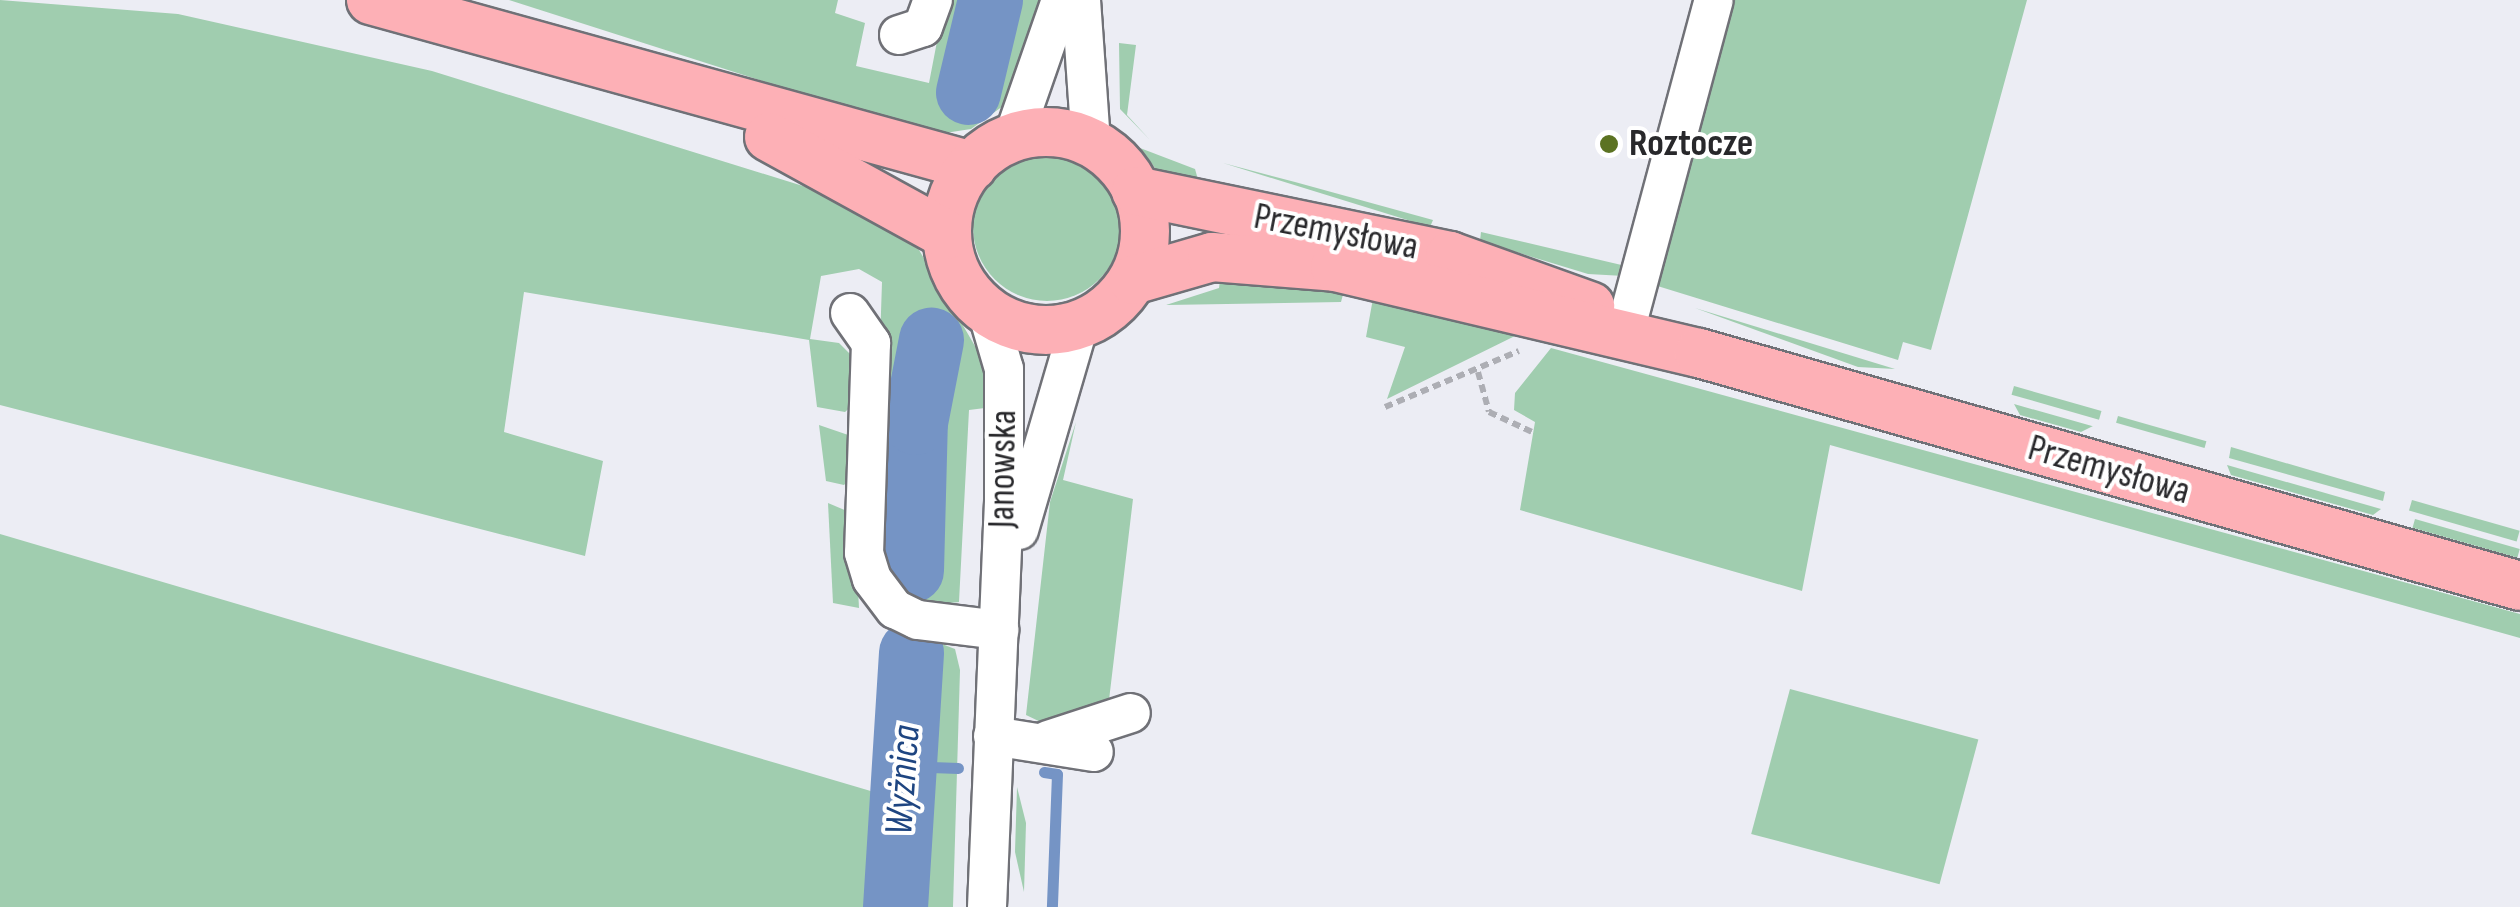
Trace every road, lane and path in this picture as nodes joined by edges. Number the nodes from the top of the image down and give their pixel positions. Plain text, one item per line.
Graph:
1 (371, 0) edge
2 (933, 0) edge
3 (1060, 0) edge
4 (1081, 0) edge
5 (1714, 0) edge
6 (899, 35) dead end
7 (648, 82) junction
8 (1013, 138) junction
9 (1090, 143) junction
10 (972, 166) junction
11 (1136, 191) junction
12 (947, 235) junction
13 (1133, 280) junction
14 (987, 311) junction
15 (850, 313) dead end
16 (1536, 320) junction
17 (1628, 320) junction
18 (1079, 325) junction
19 (1698, 354) junction
20 (1478, 372) junction
21 (1385, 407) dead end
22 (1532, 432) dead end
23 (2520, 586) edge
24 (999, 630) junction
25 (1131, 712) dead end
26 (992, 736) junction
27 (1048, 740) junction
28 (1094, 752) dead end
29 (986, 907) edge

1 - 7 main road
2 - 6 street
3 - 8 street
4 - 9 street
5 - 17 street
7 - 10 main road
7 - 12 main road
8 - 9 main road
8 - 10 main road
9 - 11 main road
10 - 12 main road
11 - 13 main road
11 - 17 main road, Przemysłowa
12 - 14 main road
13 - 16 main road, Przemysłowa
13 - 18 main road
14 - 18 main road
14 - 24 street, Janowska
15 - 24 street
16 - 19 main road, Przemysłowa
16 - 20 path
17 - 19 main road, Przemysłowa
18 - 24 street, Janowska
19 - 23 main road, Przemysłowa
20 - 21 path
20 - 22 path
24 - 26 street, Janowska
25 - 27 street
26 - 27 street
26 - 29 street, Janowska
27 - 28 street

